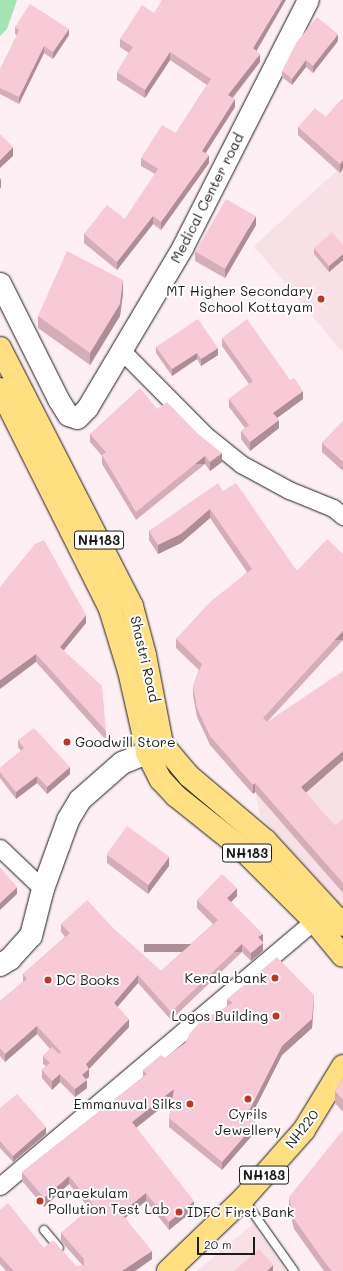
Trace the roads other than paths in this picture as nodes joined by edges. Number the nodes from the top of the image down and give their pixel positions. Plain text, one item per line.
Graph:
1 (308, 0) edge
2 (0, 283) edge
3 (0, 348) edge
4 (120, 349) junction
5 (0, 389) edge
6 (343, 516) edge
7 (154, 750) junction
8 (0, 848) edge
9 (43, 889) junction
10 (314, 921) junction
11 (343, 925) edge
12 (343, 956) edge
13 (0, 964) edge
14 (343, 1066) edge
15 (0, 1186) edge
16 (243, 1199) junction
17 (44, 1230) dead end
18 (64, 1253) edge
19 (168, 1271) edge
20 (294, 1271) edge

1 - 4 street, Medical Center road
2 - 4 street, Medical Center road
3 - 7 highway, Shastri Road / NH183
4 - 6 street
5 - 7 highway, Shastri Road / NH183
7 - 9 main road
7 - 10 highway, Shastri Road / NH183
7 - 11 highway, Shastri Road / NH183
8 - 9 street
9 - 13 main road
10 - 12 highway, Shastri Road / NH183
10 - 15 street
14 - 16 highway, NH220 / NH183
16 - 19 highway, NH220 / NH183
16 - 20 lane
17 - 18 lane

